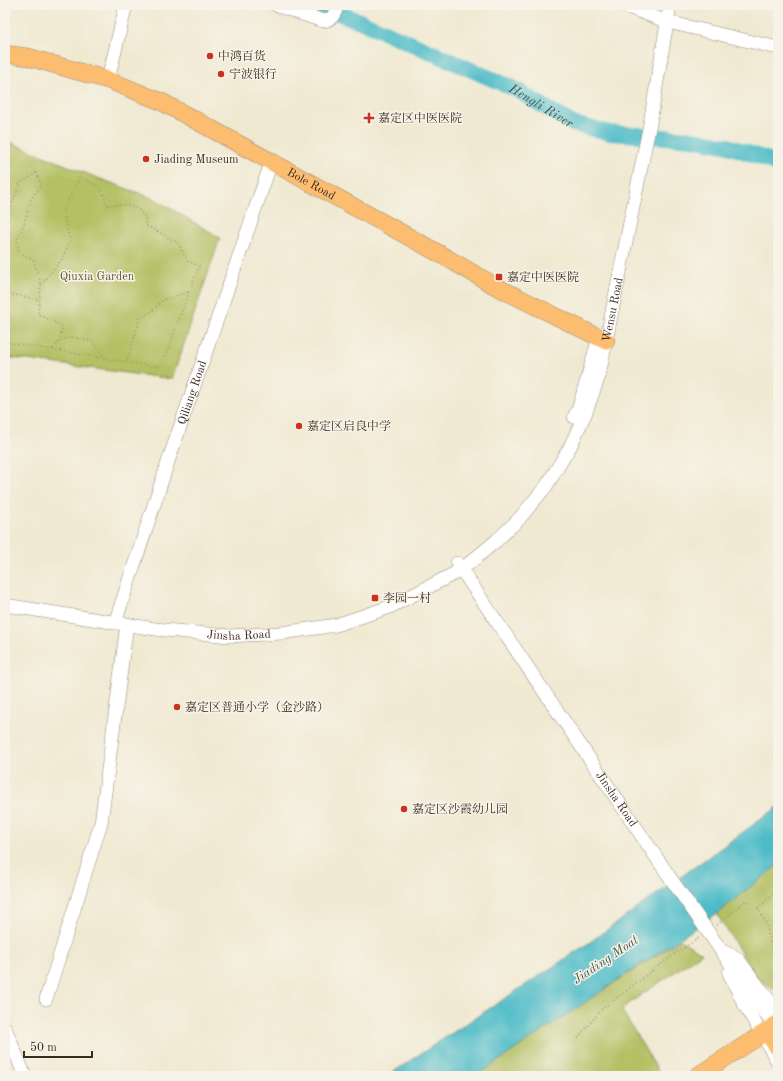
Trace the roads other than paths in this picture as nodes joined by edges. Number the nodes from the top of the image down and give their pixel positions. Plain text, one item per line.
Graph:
1 (118, 5) edge
2 (126, 5) edge
3 (276, 5) edge
4 (622, 5) edge
5 (662, 5) edge
6 (670, 5) edge
7 (333, 14) edge
8 (664, 21) junction
9 (778, 48) edge
10 (5, 54) edge
11 (104, 79) junction
12 (271, 162) junction
13 (603, 340) junction
14 (459, 566) junction
15 (5, 598) edge
16 (5, 605) edge
17 (119, 622) junction
18 (46, 999) dead end
19 (5, 1028) edge
20 (774, 1032) edge
21 (778, 1062) edge
22 (24, 1076) edge
23 (697, 1076) edge
24 (713, 1076) edge

1 - 11 street
2 - 11 street
3 - 7 street
4 - 8 street
5 - 8 street
6 - 8 street
8 - 9 street
8 - 13 street
10 - 11 main road, Bole Road
11 - 12 main road, Bole Road
12 - 13 main road, Bole Road
12 - 17 street, Qiliang Road
13 - 14 street
14 - 17 street, Jinsha Road
14 - 20 street, Jinsha Road
15 - 17 street
16 - 17 street, Jinsha Road
17 - 18 street, Qiliang Road
19 - 22 street
20 - 21 street, Jinsha Road
20 - 23 main road
20 - 24 main road

